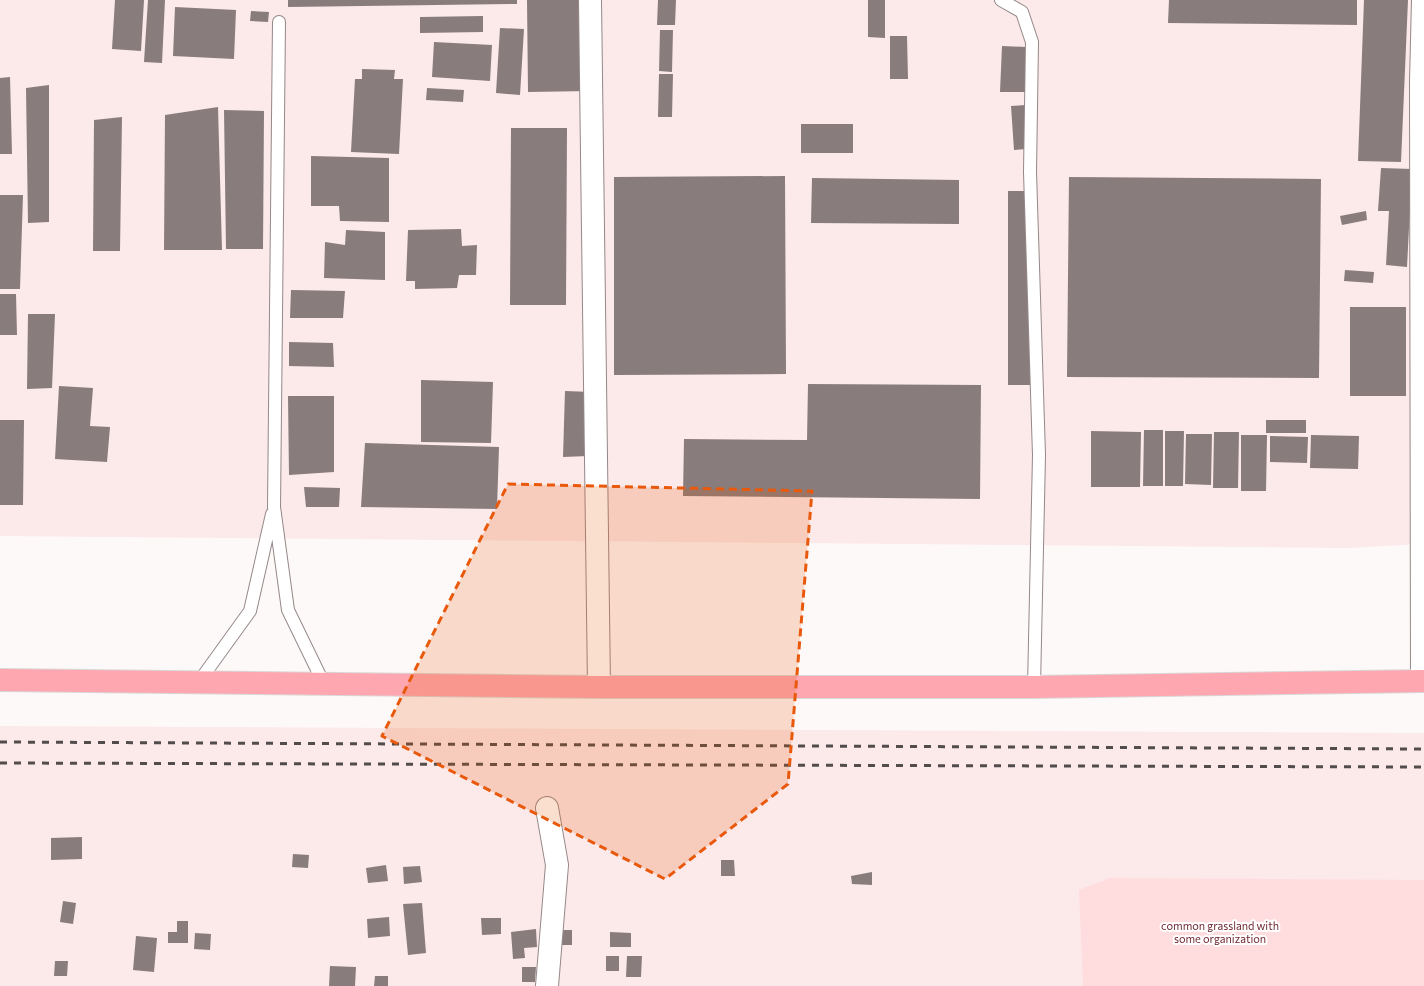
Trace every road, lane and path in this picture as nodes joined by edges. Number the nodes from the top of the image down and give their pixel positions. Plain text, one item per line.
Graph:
1 (590, 0) edge
2 (1001, 0) edge
3 (1423, 0) edge
4 (279, 22) dead end
5 (274, 507) junction
6 (0, 680) edge
7 (1423, 681) edge
8 (198, 683) junction
9 (324, 684) junction
10 (599, 687) junction
11 (1034, 687) junction
12 (547, 808) dead end
13 (547, 986) edge

1 - 10 street
2 - 11 lane
3 - 7 street
4 - 5 lane
5 - 8 lane
5 - 9 lane
6 - 8 main road
7 - 11 main road
8 - 9 main road
9 - 10 main road
10 - 11 main road
12 - 13 street

